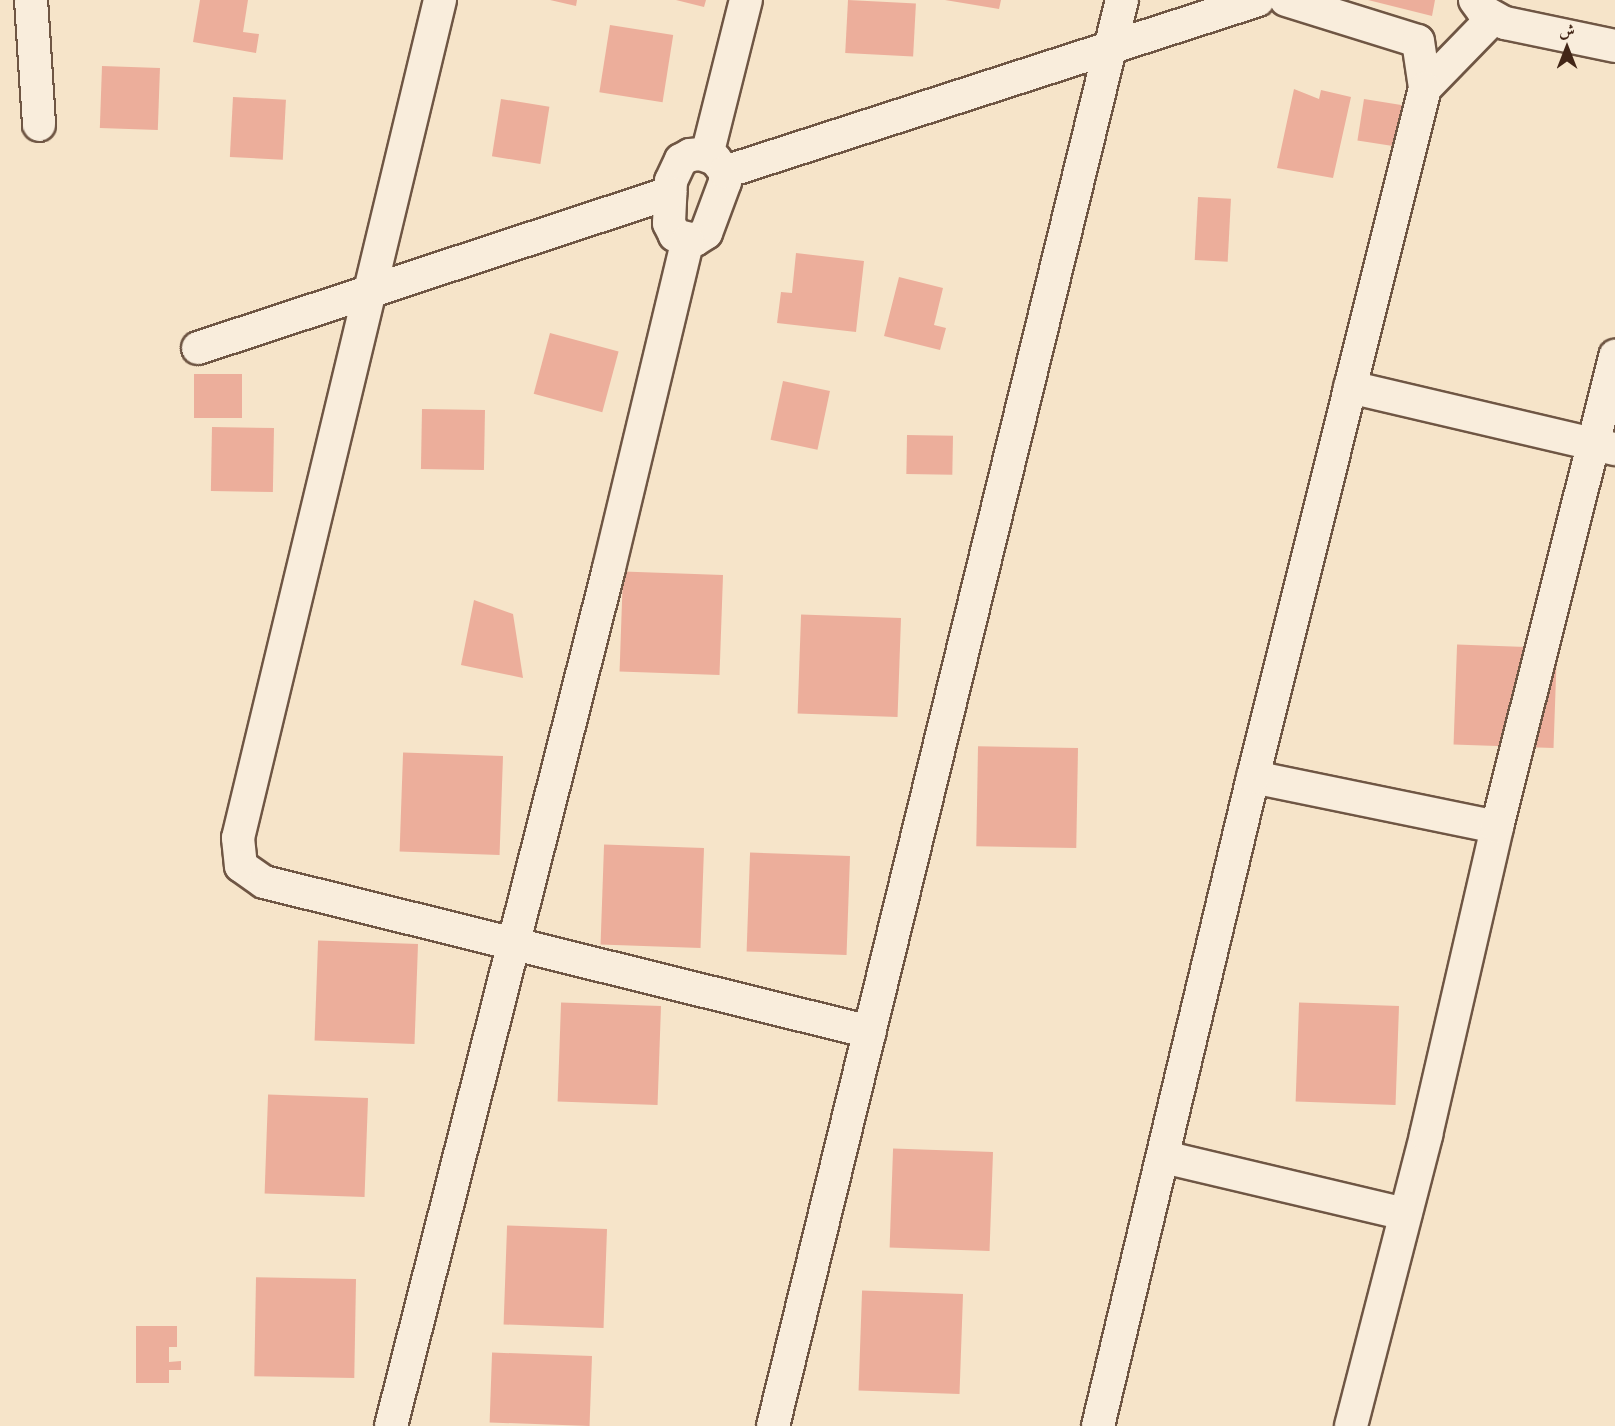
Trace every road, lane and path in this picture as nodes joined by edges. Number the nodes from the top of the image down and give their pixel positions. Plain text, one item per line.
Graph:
1 (31, 0) edge
2 (440, 0) edge
3 (746, 0) edge
4 (1122, 0) edge
5 (1258, 0) edge
6 (1286, 0) edge
7 (1484, 9) edge
8 (1110, 46) junction
9 (1615, 46) edge
10 (1425, 88) junction
11 (39, 125) dead end
12 (716, 164) junction
13 (670, 193) junction
14 (688, 240) junction
15 (373, 290) junction
16 (198, 348) dead end
17 (1615, 356) edge
18 (1350, 387) junction
19 (1604, 447) edge
20 (1253, 777) junction
21 (1497, 827) junction
22 (515, 942) junction
23 (870, 1032) junction
24 (1164, 1157) junction
25 (1405, 1214) junction
26 (391, 1426) edge
27 (773, 1426) edge
28 (1098, 1426) edge
29 (1351, 1426) edge

1 - 11 street
2 - 15 street
3 - 12 street
4 - 8 street
5 - 8 street
6 - 10 street
7 - 9 street
7 - 10 street
8 - 12 street
8 - 23 street
10 - 18 street
12 - 13 street
12 - 14 street
13 - 14 street
13 - 15 street
14 - 22 street
15 - 16 street
15 - 22 street
17 - 19 street
18 - 19 street
18 - 20 street
19 - 21 street
20 - 21 street
20 - 24 street
21 - 25 street
22 - 23 street
22 - 26 street
23 - 27 street
24 - 25 street
24 - 28 street
25 - 29 street

